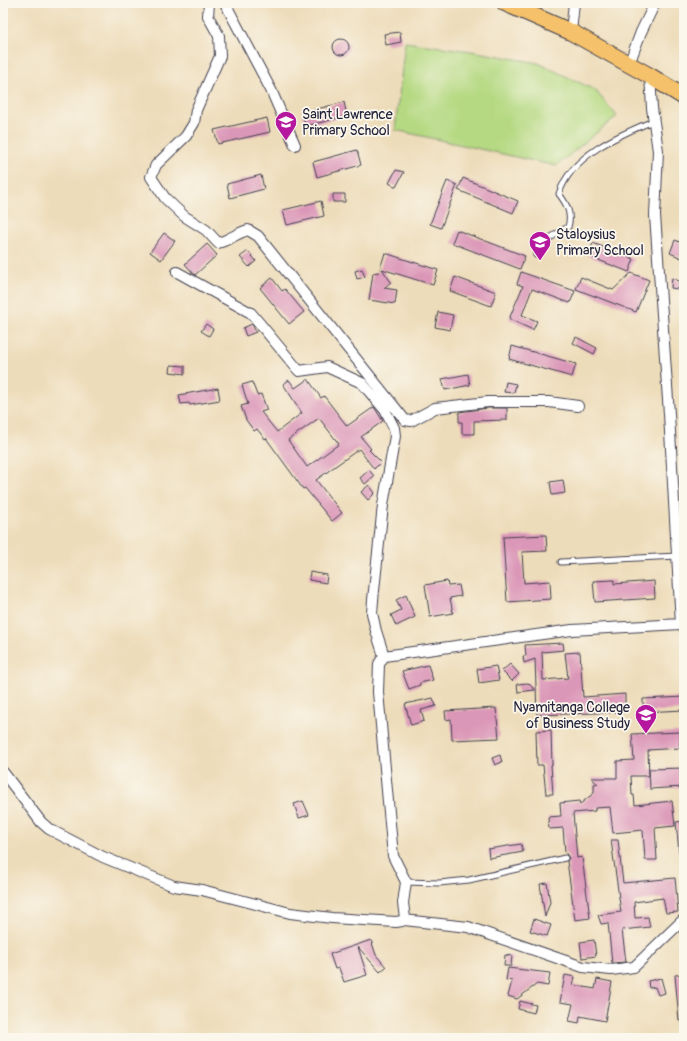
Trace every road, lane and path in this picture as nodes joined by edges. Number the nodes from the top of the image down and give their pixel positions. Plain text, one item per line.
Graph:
1 (209, 3) edge
2 (225, 3) edge
3 (505, 3) edge
4 (574, 3) edge
5 (655, 3) edge
6 (571, 32) junction
7 (629, 64) junction
8 (650, 76) junction
9 (684, 97) edge
10 (654, 121) junction
11 (294, 145) dead end
12 (536, 255) dead end
13 (177, 272) dead end
14 (578, 406) dead end
15 (678, 556) junction
16 (561, 562) dead end
17 (683, 626) edge
18 (384, 656) junction
19 (3, 772) edge
20 (565, 858) dead end
21 (406, 882) junction
22 (684, 919) edge
23 (404, 920) junction

1 - 14 street
2 - 11 street
3 - 6 main road
4 - 6 street
5 - 7 street
6 - 7 main road
7 - 8 main road
8 - 9 main road
8 - 10 street
10 - 12 lane
10 - 15 street
13 - 18 street
15 - 16 lane
15 - 17 street
17 - 18 street
18 - 21 street
19 - 23 street
20 - 21 lane
21 - 23 street
22 - 23 street

